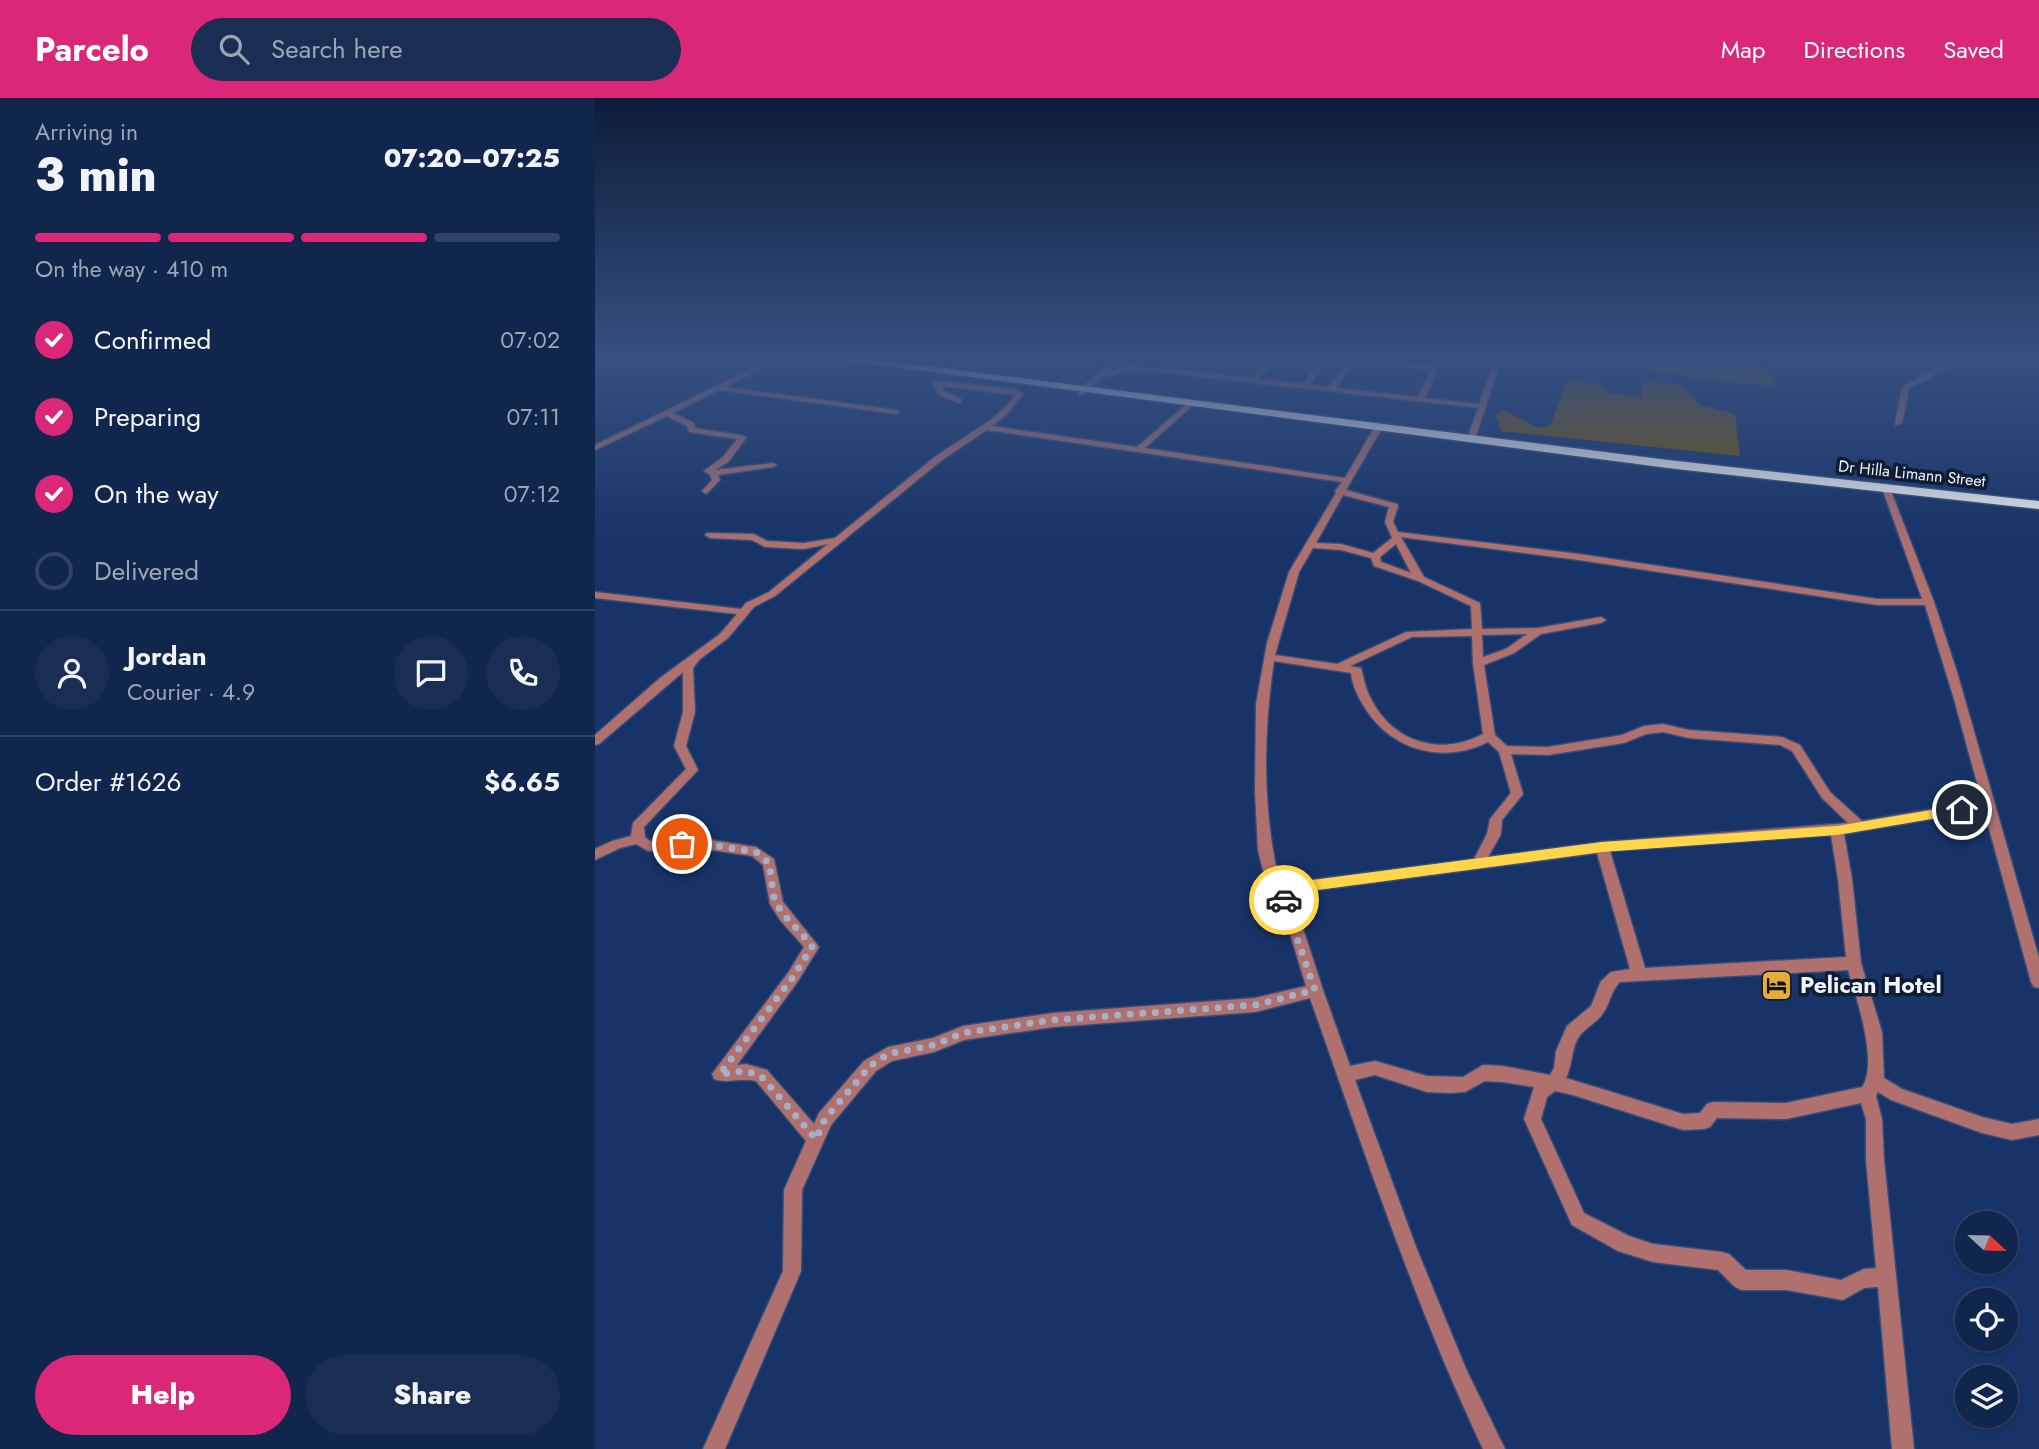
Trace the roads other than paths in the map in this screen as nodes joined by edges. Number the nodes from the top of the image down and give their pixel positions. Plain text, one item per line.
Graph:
1 (653, 420) edge
2 (677, 420) edge
3 (993, 420) edge
4 (1171, 420) edge
5 (1312, 420) edge
6 (1477, 420) edge
7 (1899, 420) edge
8 (1898, 423) dead end
9 (985, 427) junction
10 (1378, 428) junction
11 (614, 439) junction
12 (1471, 439) junction
13 (595, 440) edge
14 (595, 448) edge
15 (1138, 450) junction
16 (773, 465) dead end
17 (713, 473) junction
18 (1342, 486) junction
19 (1886, 488) junction
20 (706, 491) dead end
21 (2039, 505) edge
22 (710, 535) dead end
23 (1396, 537) junction
24 (835, 540) junction
25 (1309, 545) junction
26 (1375, 556) junction
27 (1421, 579) junction
28 (595, 594) edge
29 (1929, 602) junction
30 (742, 612) junction
31 (1601, 620) dead end
32 (1538, 631) junction
33 (1477, 633) junction
34 (697, 655) junction
35 (1270, 657) junction
36 (1478, 663) junction
37 (1341, 666) junction
38 (1489, 736) junction
39 (595, 741) edge
40 (1504, 750) junction
41 (1987, 805) junction
42 (1860, 827) junction
43 (1837, 830) junction
44 (638, 839) junction
45 (1602, 847) junction
46 (595, 855) edge
47 (1479, 862) junction
48 (1275, 890) junction
49 (1854, 963) junction
50 (1639, 974) junction
51 (2039, 982) edge
52 (1315, 990) junction
53 (1346, 1074) junction
54 (1555, 1082) junction
55 (1872, 1088) junction
56 (2039, 1127) edge
57 (816, 1139) junction
58 (1887, 1279) junction
59 (714, 1449) edge
60 (1494, 1449) edge
61 (1903, 1449) edge

1 - 11 street
2 - 17 street
3 - 9 street
4 - 15 street
5 - 10 highway, Dr Hilla Limann Street
6 - 12 street
7 - 8 street
9 - 15 street
9 - 24 street
10 - 12 highway, Dr Hilla Limann Street
10 - 18 street
11 - 13 street
11 - 14 street
12 - 19 highway, Dr Hilla Limann Street
15 - 18 street
16 - 17 street
17 - 20 street
18 - 23 street
18 - 25 street
19 - 21 highway, Dr Hilla Limann Street
19 - 29 street
22 - 24 street
23 - 26 street
23 - 27 street
23 - 29 street
24 - 30 street
25 - 26 street
25 - 35 street
26 - 27 street
27 - 33 street
28 - 30 street
29 - 41 street
30 - 34 street
31 - 32 street
32 - 33 street
32 - 36 street
33 - 36 street
33 - 37 street
34 - 39 street
34 - 44 street
35 - 37 street
35 - 48 street
36 - 38 street
37 - 38 street
38 - 40 street
40 - 42 street
40 - 47 street
41 - 42 street
41 - 51 street
42 - 43 street
43 - 45 street
43 - 49 street
44 - 46 street
44 - 57 street
45 - 47 street
45 - 50 street
47 - 48 street
48 - 52 street
49 - 50 street
49 - 55 street
50 - 54 street
52 - 53 street
52 - 57 street
53 - 54 street
53 - 60 street
54 - 55 street
54 - 58 street
55 - 56 street
55 - 58 street
57 - 59 street
58 - 61 street

